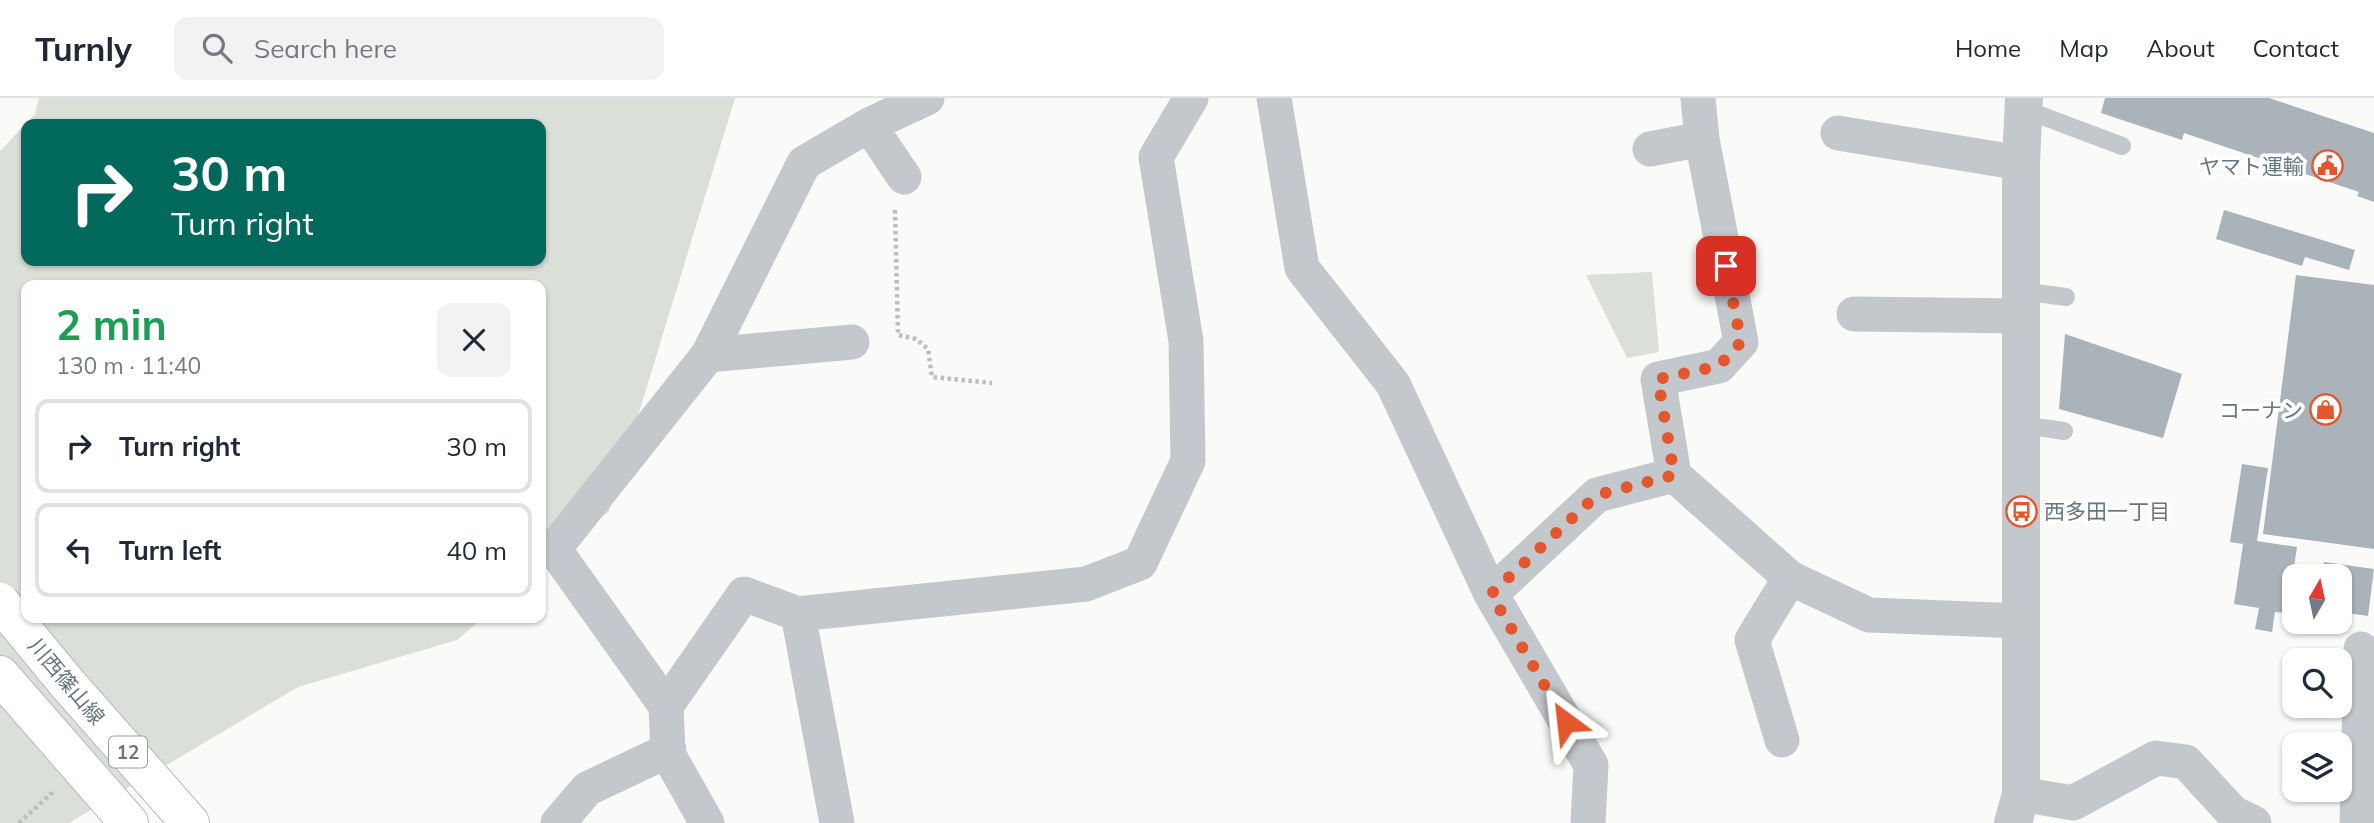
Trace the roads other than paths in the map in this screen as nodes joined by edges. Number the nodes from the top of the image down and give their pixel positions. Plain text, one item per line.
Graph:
1 (927, 98) edge
2 (1191, 98) edge
3 (1273, 98) edge
4 (1698, 98) edge
5 (2024, 104) edge
6 (869, 125) junction
7 (1838, 133) dead end
8 (1702, 139) junction
9 (2122, 146) dead end
10 (1650, 149) dead end
11 (2021, 163) junction
12 (904, 177) road end
13 (2066, 297) dead end
14 (2021, 303) junction
15 (1854, 314) dead end
16 (852, 342) dead end
17 (708, 355) junction
18 (2021, 425) junction
19 (2064, 431) dead end
20 (1674, 475) junction
21 (1790, 578) junction
22 (1491, 594) junction
23 (0, 601) edge
24 (797, 614) junction
25 (2022, 621) junction
26 (2361, 649) dead end
27 (0, 675) edge
28 (666, 706) junction
29 (1782, 740) dead end
30 (668, 750) junction
31 (2017, 809) edge
32 (129, 823) edge
33 (190, 823) edge
34 (558, 823) edge
35 (707, 823) edge
36 (837, 823) edge
37 (1588, 823) edge
38 (2254, 823) edge
39 (2357, 823) edge

1 - 6 street
2 - 24 street
3 - 22 street
4 - 8 street
5 - 9 lane
5 - 11 street
6 - 12 street
6 - 17 street
7 - 11 street
8 - 10 street
8 - 20 street
11 - 14 street
13 - 14 lane
14 - 15 street
14 - 18 street
16 - 17 street
17 - 28 street
18 - 19 lane
18 - 25 street
20 - 21 street
20 - 22 street
21 - 25 street
21 - 29 street
22 - 37 street
23 - 33 main road, 川西篠山線 / 12, bridge
24 - 28 street
24 - 36 street
25 - 31 street
26 - 39 street
27 - 32 main road, 12
28 - 30 street
30 - 34 street
30 - 35 street
31 - 38 street

